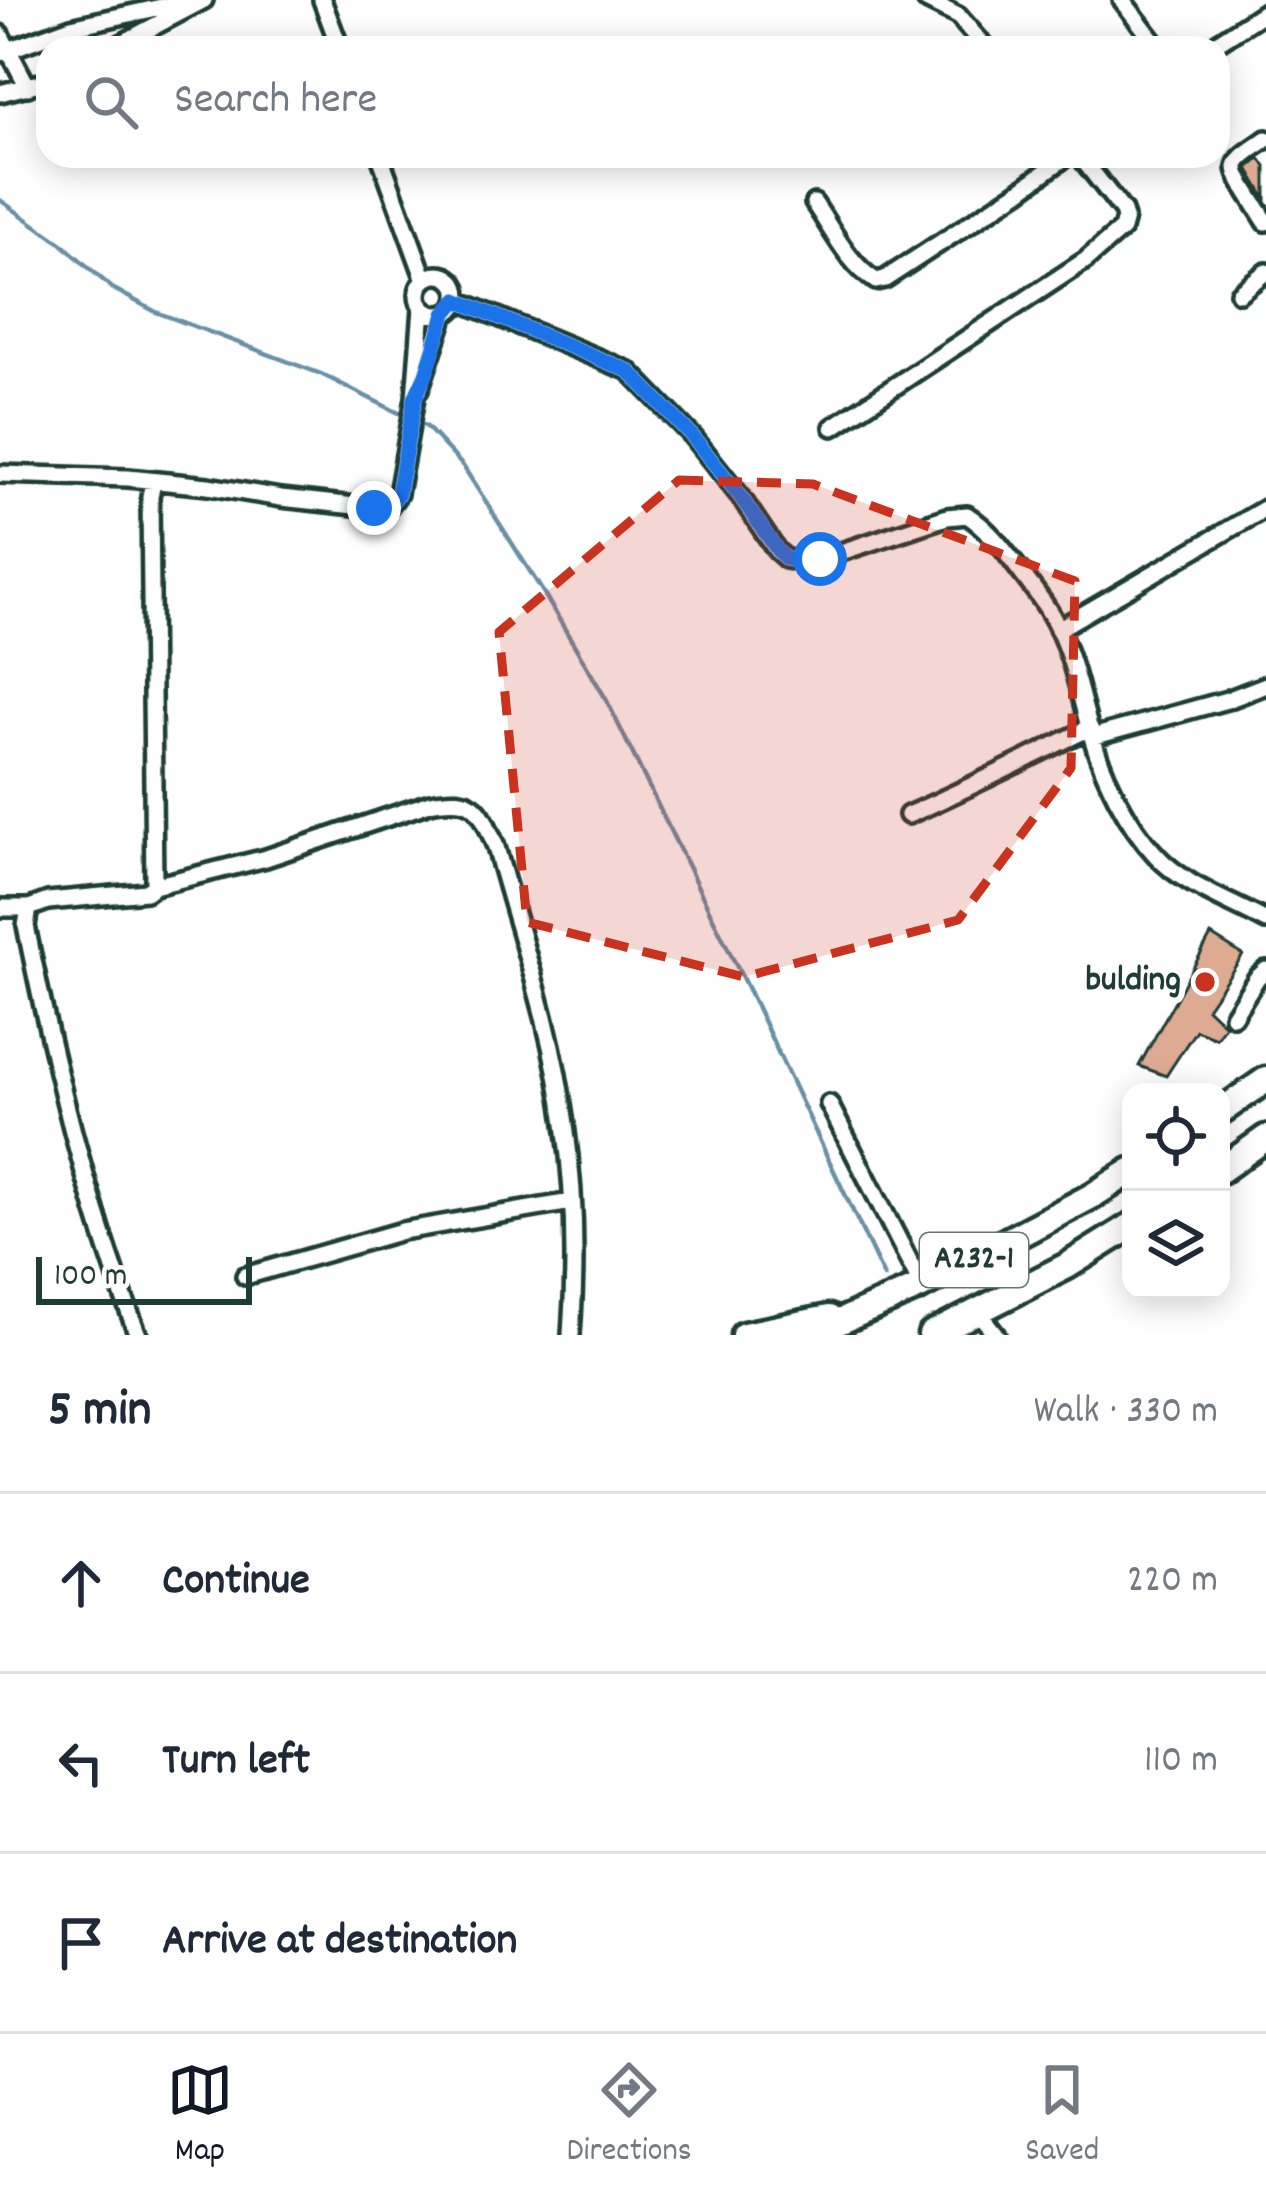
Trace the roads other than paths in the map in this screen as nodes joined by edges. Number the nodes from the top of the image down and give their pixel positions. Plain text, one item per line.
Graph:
1 (193, 0) edge
2 (205, 0) edge
3 (322, 0) edge
4 (926, 0) edge
5 (1122, 0) edge
6 (1266, 11) edge
7 (36, 36) edge
8 (36, 36) edge
9 (136, 36) edge
10 (336, 36) edge
11 (976, 36) edge
12 (1150, 36) edge
13 (1227, 36) edge
14 (3, 45) edge
15 (36, 84) edge
16 (28, 87) junction
17 (0, 93) edge
18 (1266, 139) edge
19 (384, 168) edge
20 (1051, 168) edge
21 (1089, 168) edge
22 (814, 202) dead end
23 (1266, 222) edge
24 (1266, 272) edge
25 (424, 280) junction
26 (1239, 293) dead end
27 (457, 300) junction
28 (422, 308) junction
29 (445, 314) junction
30 (415, 398) junction
31 (833, 427) dead end
32 (0, 474) edge
33 (153, 482) junction
34 (1266, 508) edge
35 (1058, 628) junction
36 (1266, 685) edge
37 (1091, 732) junction
38 (908, 815) dead end
39 (154, 886) junction
40 (0, 908) edge
41 (29, 908) junction
42 (1266, 920) edge
43 (1266, 970) edge
44 (1233, 1016) dead end
45 (1266, 1080) edge
46 (829, 1104) dead end
47 (1230, 1105) edge
48 (1266, 1138) edge
49 (1230, 1164) edge
50 (1122, 1177) edge
51 (571, 1202) junction
52 (1122, 1232) edge
53 (245, 1276) dead end
54 (922, 1286) junction
55 (979, 1313) junction
56 (855, 1315) junction
57 (138, 1335) edge
58 (571, 1335) edge
59 (744, 1335) edge
60 (809, 1335) edge
61 (931, 1335) edge
62 (996, 1335) edge

1 - 7 street
2 - 9 street
3 - 10 street
4 - 11 street
5 - 12 street
6 - 13 street
8 - 14 street
14 - 16 street
15 - 16 street
16 - 17 street
18 - 23 street
19 - 25 street
20 - 22 street
21 - 31 street
24 - 26 street
25 - 27 street
25 - 28 street
27 - 29 street
27 - 35 street
28 - 29 street
28 - 30 street
29 - 30 street
30 - 33 street
32 - 33 street
33 - 39 street
34 - 35 street
35 - 37 street
36 - 37 street
37 - 38 street
37 - 42 street
39 - 41 street
39 - 51 street
40 - 41 street
41 - 57 street
43 - 44 street
45 - 47 highway
46 - 54 street
48 - 49 highway
50 - 54 highway, A232-1
51 - 53 street
51 - 58 street
52 - 55 highway, A232-1
54 - 56 highway, A232-1
55 - 61 highway, A232-1
55 - 62 street
56 - 59 highway
56 - 60 highway, A232-1

